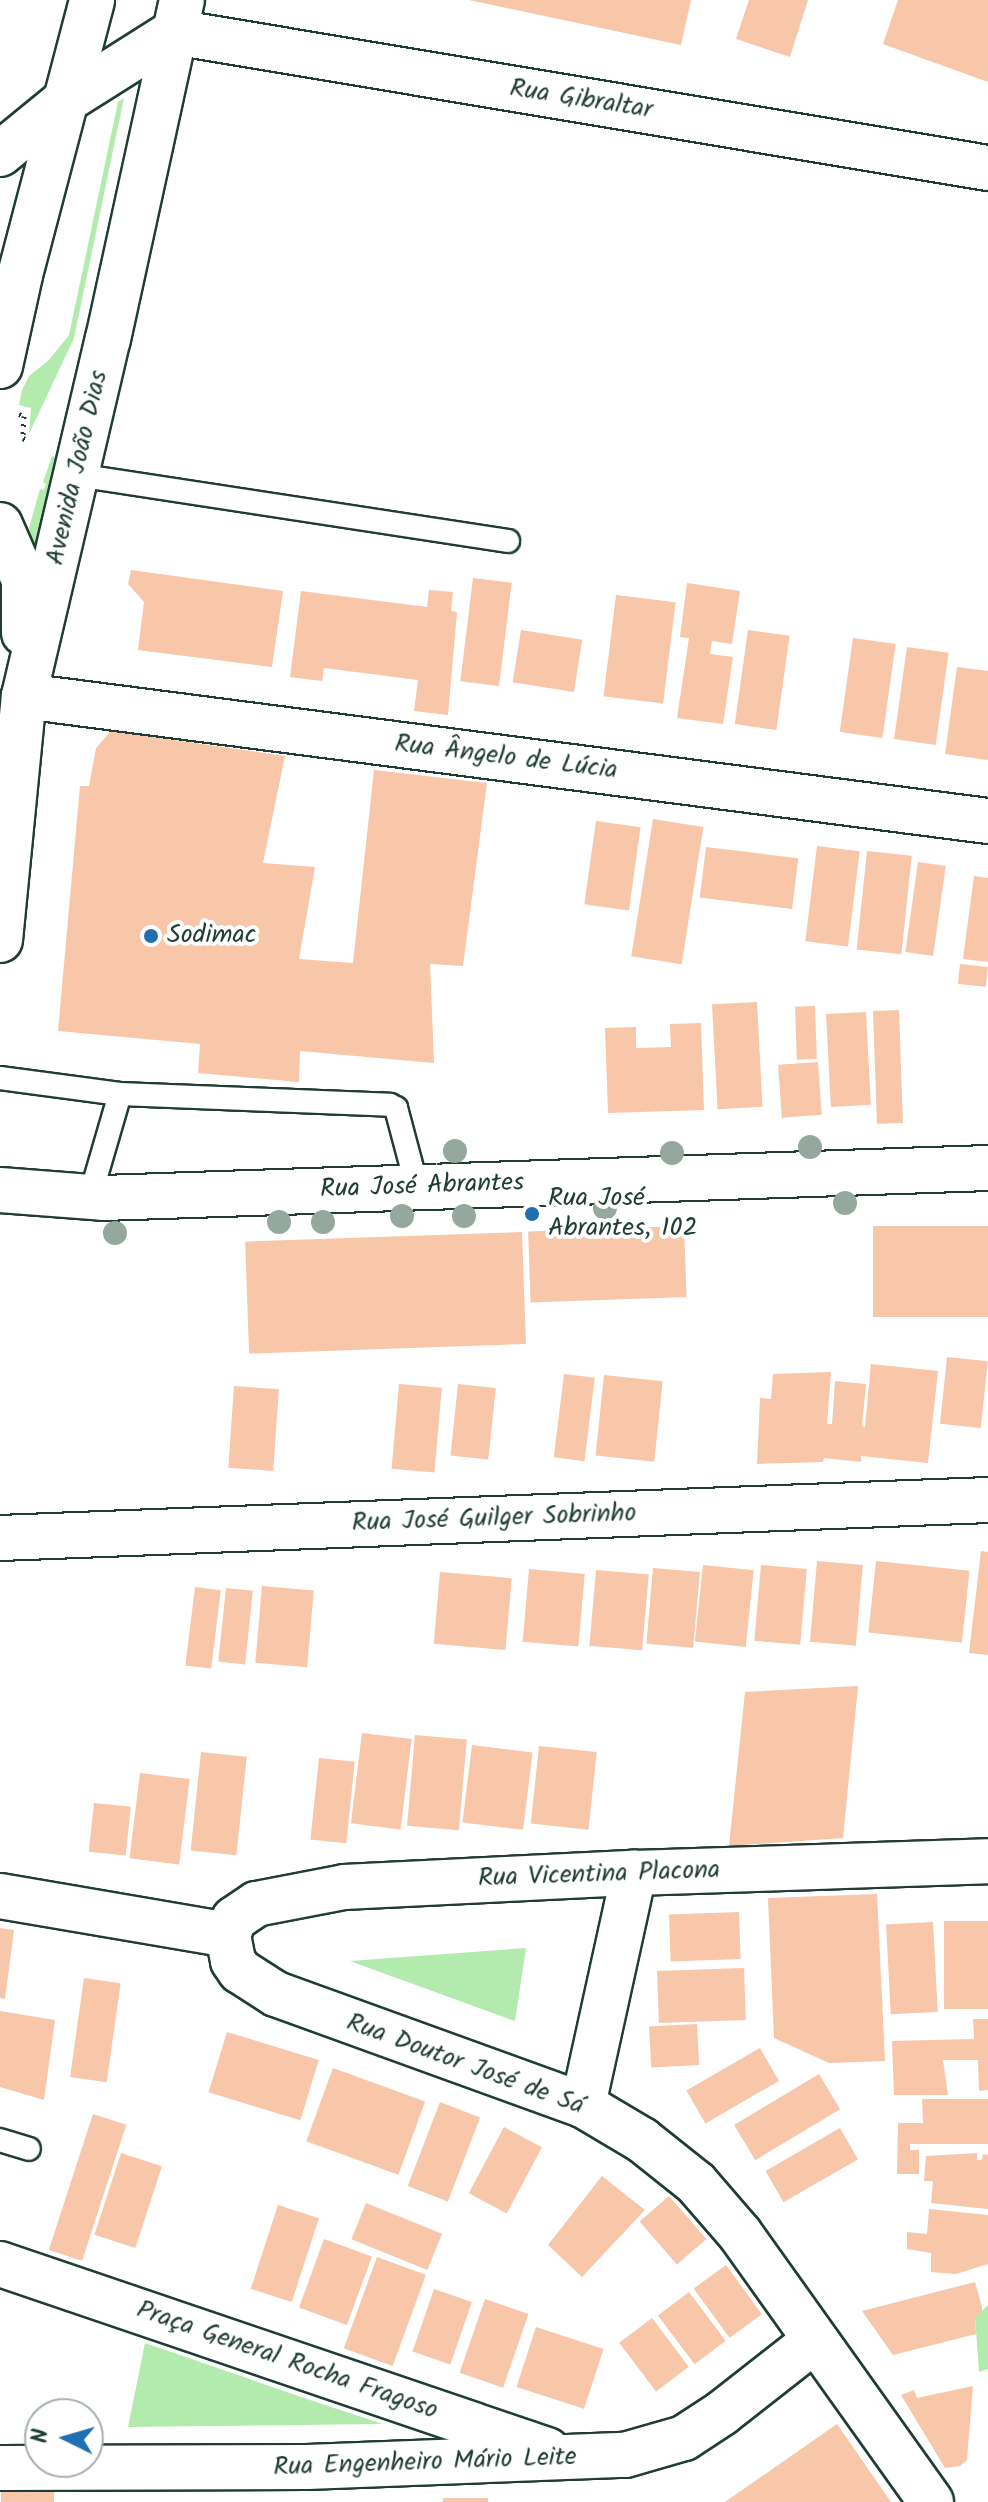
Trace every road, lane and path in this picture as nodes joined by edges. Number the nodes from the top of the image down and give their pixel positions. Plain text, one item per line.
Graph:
1 (92, 0) edge
2 (178, 16) edge
3 (65, 101) junction
4 (0, 154) edge
5 (988, 168) edge
6 (0, 366) edge
7 (19, 414) dead end
8 (28, 441) dead end
9 (77, 475) junction
10 (0, 525) edge
11 (508, 541) dead end
12 (24, 696) junction
13 (988, 821) edge
14 (0, 940) edge
15 (0, 1078) edge
16 (120, 1094) junction
17 (988, 1168) edge
18 (417, 1187) junction
19 (0, 1190) edge
20 (90, 1197) junction
21 (988, 1500) edge
22 (0, 1538) edge
23 (988, 1861) edge
24 (634, 1873) junction
25 (0, 1896) edge
26 (228, 1935) junction
27 (583, 2105) junction
28 (0, 2140) edge
29 (29, 2149) dead end
30 (0, 2264) edge
31 (815, 2340) junction
32 (574, 2459) junction
33 (0, 2468) edge
34 (931, 2502) edge

1 - 3 street
2 - 3 street
2 - 5 street, Rua Gibraltar
2 - 9 street, Avenida João Dias
3 - 4 street
3 - 6 street
7 - 8 path
9 - 11 lane
9 - 12 street, Avenida João Dias
10 - 12 street
12 - 13 street, Rua Ângelo de Lúcia
12 - 14 street, Avenida João Dias
15 - 16 lane
16 - 18 lane
16 - 20 lane
17 - 18 street, Rua José Abrantes
18 - 20 street, Rua José Abrantes
19 - 20 street, Rua José Abrantes
21 - 22 street, Rua José Guilger Sobrinho
23 - 24 street, Rua Vicentina Placona
24 - 26 street, Rua Vicentina Placona
24 - 27 street
25 - 26 street
26 - 27 street, Rua Doutor José de Sá
27 - 31 street, Rua Doutor José de Sá
28 - 29 lane
30 - 32 street, Praça General Rocha Fragoso
31 - 32 street, Rua Engenheiro Mário Leite
31 - 34 street, Rua Doutor José de Sá
32 - 33 street, Rua Engenheiro Mário Leite

